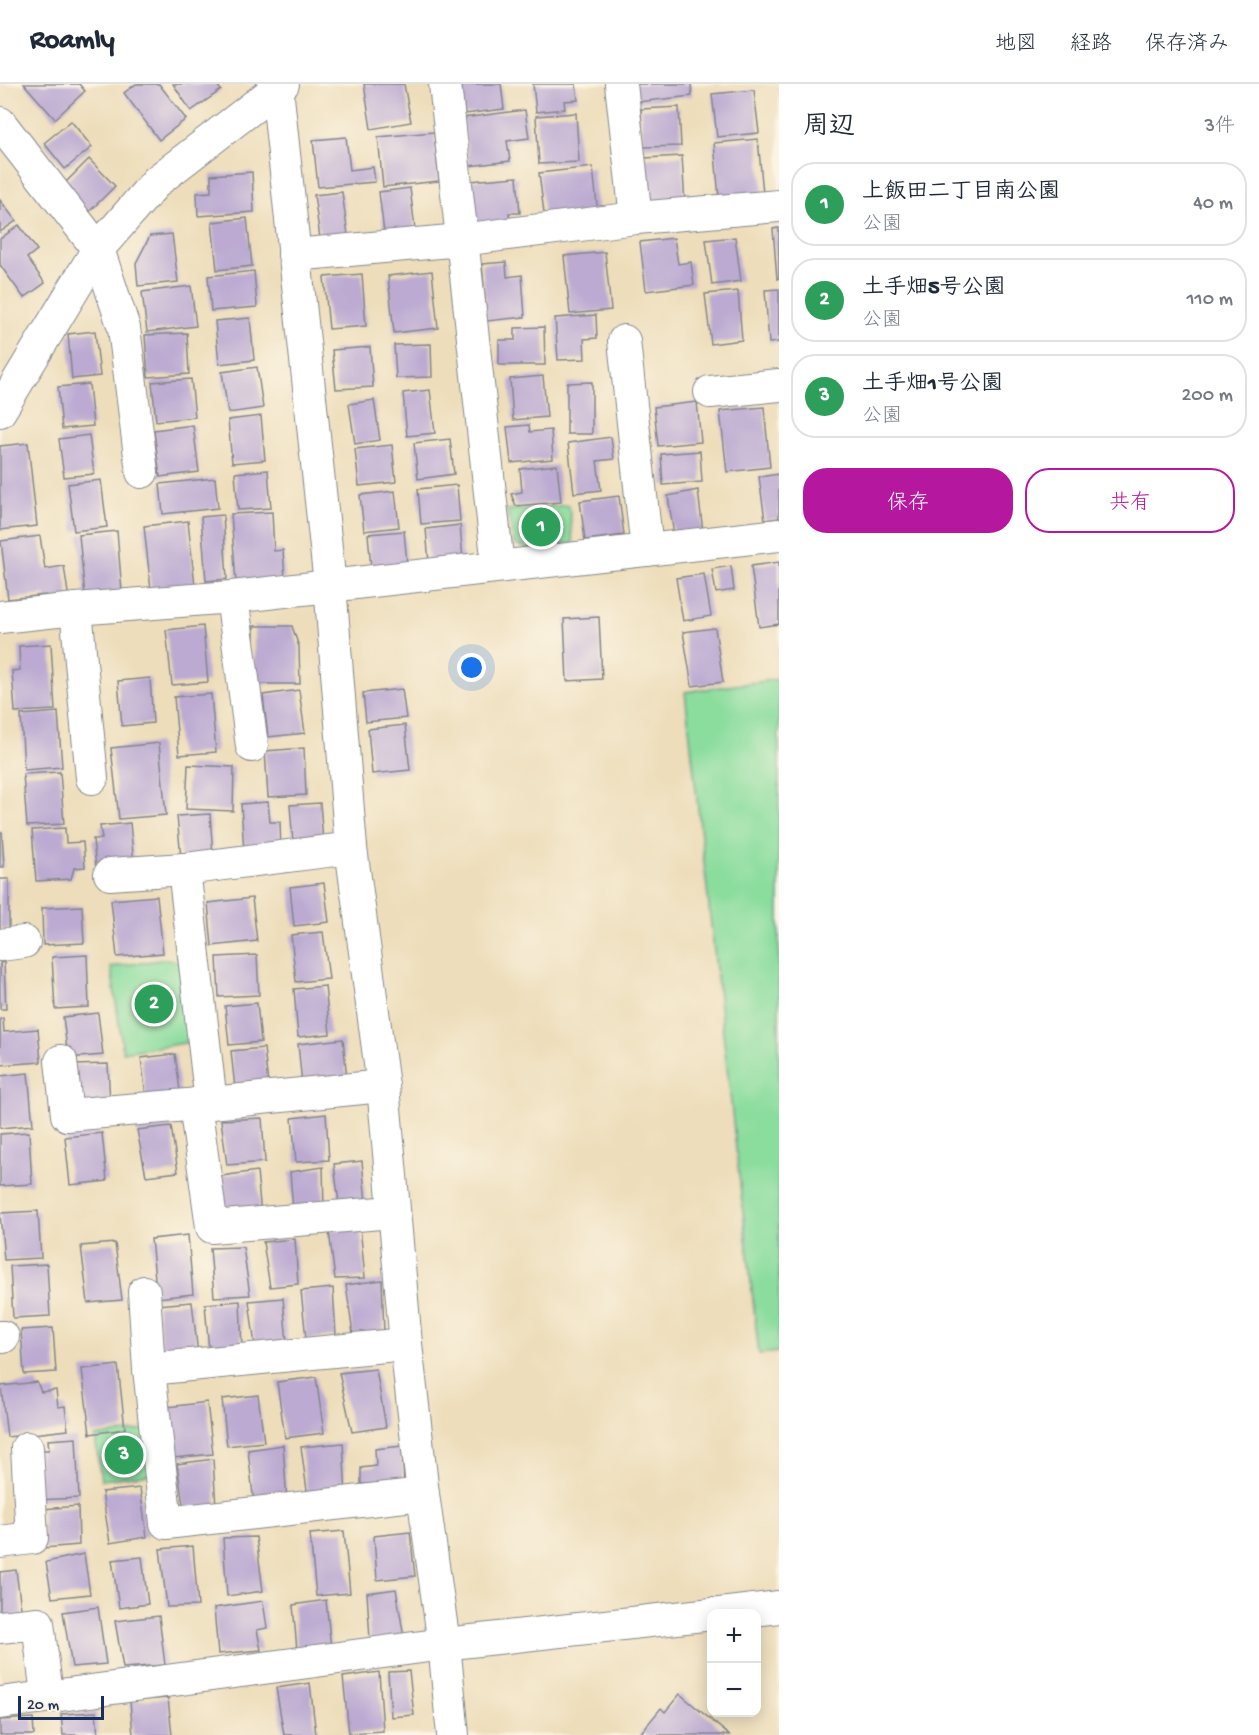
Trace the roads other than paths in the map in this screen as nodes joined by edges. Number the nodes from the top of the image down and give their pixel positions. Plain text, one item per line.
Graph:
1 (445, 84) edge
2 (621, 84) edge
3 (268, 90) edge
4 (0, 123) edge
5 (779, 206) edge
6 (636, 218) junction
7 (461, 240) junction
8 (98, 249) junction
9 (294, 255) junction
10 (624, 340) dead end
11 (779, 385) edge
12 (710, 392) dead end
13 (0, 411) edge
14 (142, 472) dead end
15 (779, 535) edge
16 (647, 550) junction
17 (498, 566) junction
18 (330, 585) junction
19 (232, 597) junction
20 (76, 609) junction
21 (0, 617) edge
22 (252, 746) dead end
23 (92, 778) dead end
24 (351, 848) junction
25 (184, 869) junction
26 (110, 874) dead end
27 (61, 1061) dead end
28 (382, 1086) junction
29 (203, 1103) junction
30 (393, 1212) junction
31 (144, 1292) dead end
32 (406, 1344) junction
33 (149, 1369) junction
34 (27, 1448) dead end
35 (423, 1494) junction
36 (0, 1542) edge
37 (779, 1607) edge
38 (761, 1609) edge
39 (707, 1614) edge
40 (0, 1626) edge
41 (444, 1644) junction
42 (47, 1695) junction
43 (0, 1703) edge
44 (453, 1735) edge

1 - 7 street
2 - 6 street
3 - 8 street
3 - 9 street
4 - 8 street
5 - 6 street
6 - 7 street
7 - 9 street
7 - 17 street
8 - 13 street
8 - 14 street
9 - 18 street
10 - 16 street
11 - 12 street
15 - 16 street
16 - 17 street
17 - 18 street
18 - 19 street
18 - 24 street
19 - 20 street
19 - 22 street
20 - 21 street
20 - 23 street
24 - 25 street
24 - 28 street
25 - 26 street
25 - 29 street
27 - 29 street
28 - 29 street
28 - 30 street
29 - 30 street
30 - 32 street
31 - 33 street
32 - 33 street
32 - 35 street
33 - 35 street
34 - 36 street
35 - 41 street
37 - 38 street
39 - 41 street
40 - 42 street
41 - 42 street
41 - 44 street
42 - 43 street

